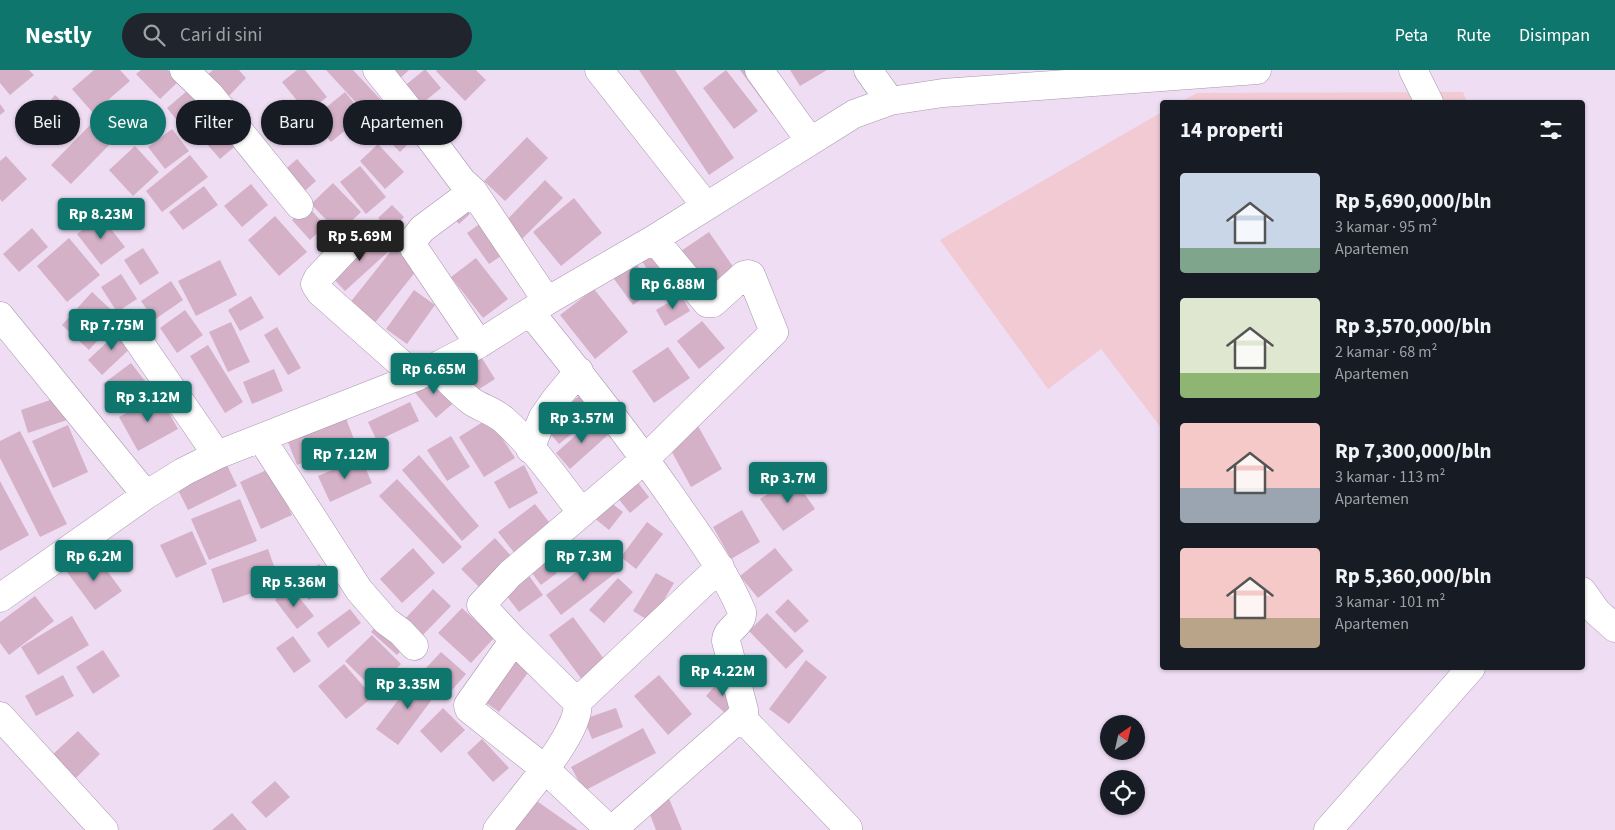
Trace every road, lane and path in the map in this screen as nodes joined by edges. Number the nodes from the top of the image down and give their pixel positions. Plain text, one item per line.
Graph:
1 (184, 70) edge
2 (377, 70) edge
3 (600, 70) edge
4 (759, 70) edge
5 (868, 70) edge
6 (1257, 70) edge
7 (1413, 70) edge
8 (1428, 100) edge
9 (890, 101) junction
10 (810, 141) junction
11 (473, 191) junction
12 (299, 205) dead end
13 (706, 206) junction
14 (356, 238) dead end
15 (654, 239) junction
16 (538, 307) junction
17 (0, 316) edge
18 (133, 333) dead end
19 (479, 344) junction
20 (579, 371) junction
21 (425, 372) junction
22 (261, 438) junction
23 (530, 449) junction
24 (217, 455) junction
25 (645, 459) junction
26 (146, 495) junction
27 (582, 513) junction
28 (720, 567) junction
29 (1585, 595) edge
30 (0, 598) edge
31 (1615, 628) edge
32 (514, 640) junction
33 (414, 646) dead end
34 (1469, 670) edge
35 (577, 702) junction
36 (0, 716) edge
37 (741, 717) junction
38 (545, 769) junction
39 (848, 828) dead end
40 (104, 830) edge
41 (497, 830) edge
42 (611, 830) edge
43 (1328, 830) edge

1 - 12 street
2 - 11 street
3 - 13 street
4 - 10 street
5 - 9 street
6 - 9 street
7 - 8 street
9 - 10 street
10 - 13 street
11 - 16 street
11 - 19 street
13 - 15 street
14 - 21 street
15 - 16 street
15 - 25 street
16 - 19 street
16 - 20 street
17 - 26 street
18 - 24 street
19 - 21 street
20 - 23 street
20 - 25 street
21 - 22 street
21 - 23 street
22 - 24 street
22 - 33 street
23 - 27 street
24 - 26 street
25 - 27 street
25 - 28 street
26 - 30 street
27 - 32 street
28 - 35 street
28 - 37 street
29 - 31 street
32 - 35 street
32 - 38 street
34 - 43 street
35 - 38 street
36 - 40 street
37 - 39 street
37 - 42 street
38 - 41 street
38 - 42 street

